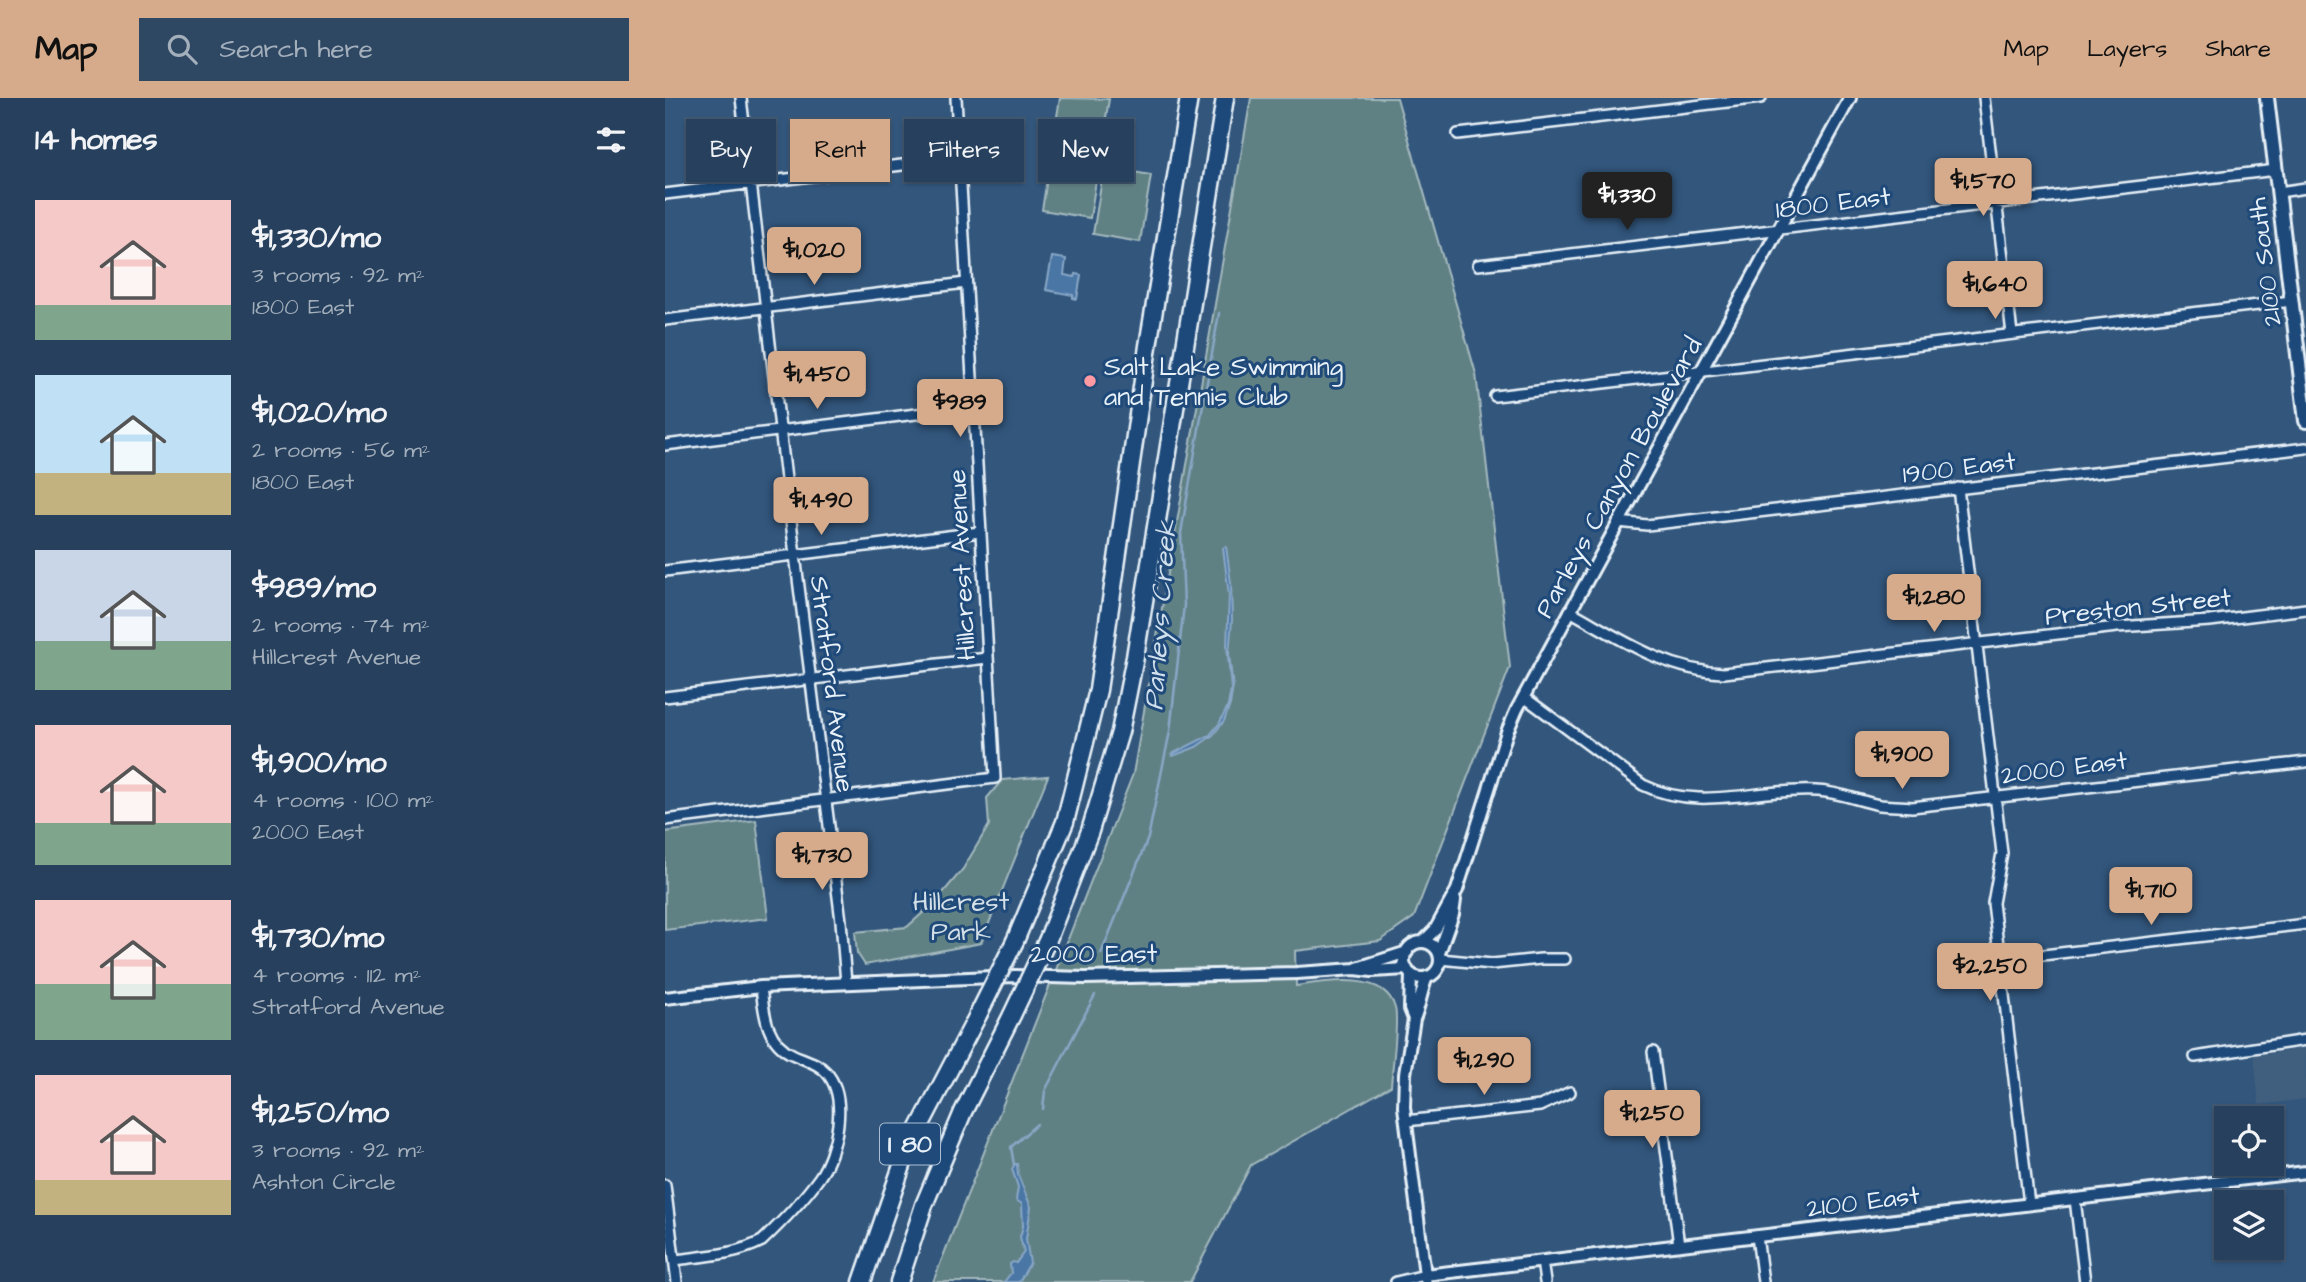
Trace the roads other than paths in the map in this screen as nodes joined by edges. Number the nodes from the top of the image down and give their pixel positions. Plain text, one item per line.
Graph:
1 (741, 98) edge
2 (956, 98) edge
3 (1189, 98) edge
4 (1225, 98) edge
5 (1761, 98) edge
6 (1850, 98) edge
7 (1983, 98) edge
8 (2267, 98) edge
9 (957, 119) edge
10 (1458, 134) dead end
11 (904, 165) edge
12 (2276, 170) junction
13 (960, 182) edge
14 (752, 183) junction
15 (2306, 188) edge
16 (2279, 191) junction
17 (665, 194) edge
18 (1996, 203) junction
19 (1779, 229) junction
20 (1478, 265) dead end
21 (966, 283) junction
22 (2292, 301) junction
23 (767, 307) junction
24 (665, 320) edge
25 (2012, 334) junction
26 (1701, 371) junction
27 (1495, 396) dead end
28 (973, 407) junction
29 (2306, 421) edge
30 (781, 430) junction
31 (665, 445) edge
32 (2306, 448) edge
33 (1958, 488) junction
34 (1618, 522) junction
35 (980, 532) junction
36 (795, 555) junction
37 (665, 571) edge
38 (2306, 609) edge
39 (1570, 611) junction
40 (1977, 644) junction
41 (987, 658) junction
42 (811, 679) junction
43 (1524, 696) junction
44 (665, 697) edge
45 (2306, 762) edge
46 (1995, 798) junction
47 (826, 800) junction
48 (665, 820) edge
49 (1457, 890) junction
50 (2306, 924) edge
51 (1423, 942) junction
52 (1407, 952) junction
53 (1440, 956) junction
54 (1565, 959) dead end
55 (2000, 960) junction
56 (1355, 969) junction
57 (1409, 971) junction
58 (1427, 977) junction
59 (846, 983) junction
60 (761, 987) junction
61 (665, 998) edge
62 (1414, 1019) junction
63 (2306, 1040) edge
64 (1653, 1052) dead end
65 (2195, 1057) dead end
66 (1570, 1092) dead end
67 (1406, 1121) junction
68 (2306, 1172) edge
69 (665, 1185) edge
70 (2075, 1199) junction
71 (2029, 1204) junction
72 (1757, 1236) junction
73 (1679, 1245) junction
74 (674, 1260) junction
75 (1542, 1261) junction
76 (1425, 1279) edge
77 (677, 1282) edge
78 (862, 1282) edge
79 (899, 1282) edge
80 (1396, 1282) edge
81 (1545, 1282) edge
82 (1763, 1282) edge
83 (2085, 1282) edge

1 - 14 street, Stratford Avenue
2 - 9 street, Hillcrest Avenue
3 - 78 highway, I 80, bridge
4 - 79 highway, I 80, bridge
5 - 10 street
6 - 19 street, Parleys Canyon Boulevard
7 - 18 street
8 - 12 main road, 2100 South
11 - 14 street
12 - 16 main road, 2100 South
12 - 18 street, 1800 East
13 - 21 street, Hillcrest Avenue
14 - 17 street
14 - 23 street, Stratford Avenue
15 - 16 street
16 - 22 main road, 2100 South
18 - 19 street, 1800 East
18 - 25 street
19 - 20 street, 1800 East
19 - 26 street, Parleys Canyon Boulevard
21 - 23 street
21 - 28 street, Hillcrest Avenue
22 - 25 street
22 - 29 main road, 2100 South
23 - 24 street
23 - 30 street, Stratford Avenue
25 - 26 street
26 - 27 street
26 - 34 street, Parleys Canyon Boulevard
28 - 30 street
28 - 35 street, Hillcrest Avenue
30 - 31 street
30 - 36 street, Stratford Avenue
32 - 33 street, 1900 East
33 - 34 street, 1900 East
33 - 40 street
34 - 39 street, Parleys Canyon Boulevard
35 - 36 street
35 - 41 street, Hillcrest Avenue
36 - 37 street
36 - 42 street, Stratford Avenue
38 - 40 street, Preston Street
39 - 40 street, Preston Street
39 - 43 street, Parleys Canyon Boulevard
40 - 46 street
41 - 42 street
41 - 47 street, Hillcrest Avenue
42 - 44 street
42 - 47 street, Stratford Avenue
43 - 46 street, 2000 East
43 - 49 street, Parleys Canyon Boulevard
45 - 46 street, 2000 East
46 - 55 street
47 - 48 street
47 - 59 street, Stratford Avenue
49 - 51 street, Parleys Canyon Boulevard
49 - 53 street, Parleys Canyon Boulevard
50 - 55 street
51 - 52 street
51 - 53 street
52 - 56 street, 2000 East
52 - 57 street
53 - 54 street
53 - 58 street
55 - 71 street
56 - 57 street, 2000 East
56 - 59 street, 2000 East
57 - 58 street
57 - 62 street
58 - 62 street
59 - 60 street, 2000 East
60 - 61 street, 2000 East
60 - 74 street
62 - 67 street
63 - 65 street
64 - 73 street
66 - 67 street
67 - 76 street
68 - 70 street, 2100 East
69 - 74 street
70 - 71 street, 2100 East
70 - 83 street
71 - 72 street, 2100 East
72 - 73 street, 2100 East
72 - 82 street
73 - 75 street, 2100 East
74 - 77 street
75 - 76 street, 2100 East
75 - 81 street
76 - 80 street

